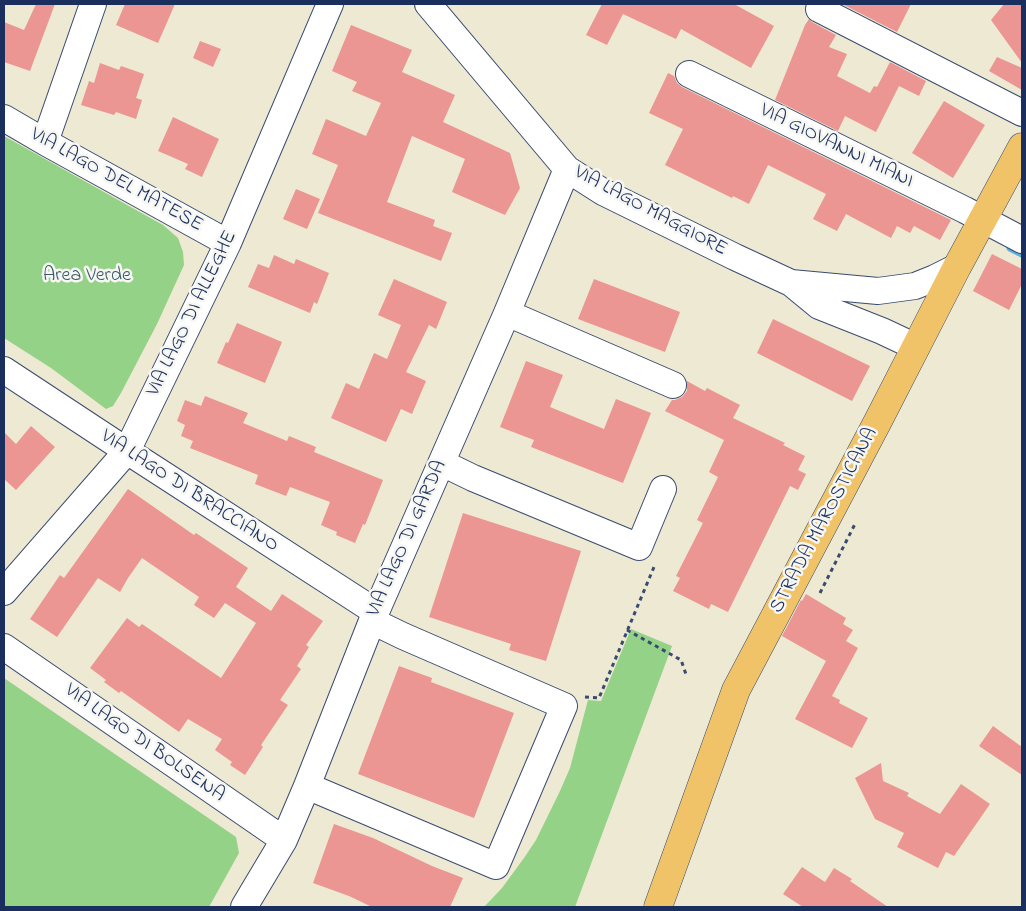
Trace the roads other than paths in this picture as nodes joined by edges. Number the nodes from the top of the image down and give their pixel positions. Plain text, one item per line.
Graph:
1 (93, 4) edge
2 (330, 4) edge
3 (428, 4) edge
4 (822, 4) edge
5 (689, 74) dead end
6 (1022, 113) edge
7 (4, 118) edge
8 (45, 142) junction
9 (1022, 147) edge
10 (567, 169) junction
11 (983, 220) junction
12 (1022, 240) edge
13 (228, 243) junction
14 (957, 267) junction
15 (791, 283) junction
16 (507, 313) junction
17 (916, 347) junction
18 (4, 370) edge
19 (673, 385) dead end
20 (127, 451) junction
21 (442, 463) junction
22 (663, 489) dead end
23 (4, 592) edge
24 (374, 617) junction
25 (4, 647) edge
26 (307, 786) junction
27 (284, 840) junction
28 (244, 907) edge
29 (658, 907) edge

1 - 8 street
2 - 13 street, VIA LAGO DI ALLEGHE
3 - 10 street, VIA LAGO MAGGIORE
4 - 6 street
5 - 11 street, VIA GIOVANNI MIANI
7 - 8 street, VIA LAGO DEL MATESE
8 - 13 street, VIA LAGO DEL MATESE
9 - 11 main road, STRADA MAROSTICANA
10 - 15 street, VIA LAGO MAGGIORE
10 - 16 street, VIA LAGO DI GARDA
11 - 12 street, VIA GIOVANNI MIANI
11 - 14 main road, STRADA MAROSTICANA
13 - 20 street, VIA LAGO DI ALLEGHE
14 - 15 street, VIA LAGO MAGGIORE
14 - 17 main road, STRADA MAROSTICANA
15 - 17 street, VIA LAGO MAGGIORE
16 - 19 street
16 - 21 street, VIA LAGO DI GARDA
17 - 29 main road, STRADA MAROSTICANA
18 - 20 street, VIA LAGO DI BRACCIANO
20 - 23 street, VIA LAGO DI ALLEGHE
20 - 24 street, VIA LAGO DI BRACCIANO
21 - 22 street
21 - 24 street, VIA LAGO DI GARDA
24 - 26 street, VIA LAGO DI GARDA
24 - 26 street, VIA LAGO DI BRACCIANO
25 - 27 street, VIA LAGO DI BOLSENA
26 - 27 street, VIA LAGO DI GARDA
27 - 28 street, VIA LAGO DI GARDA

